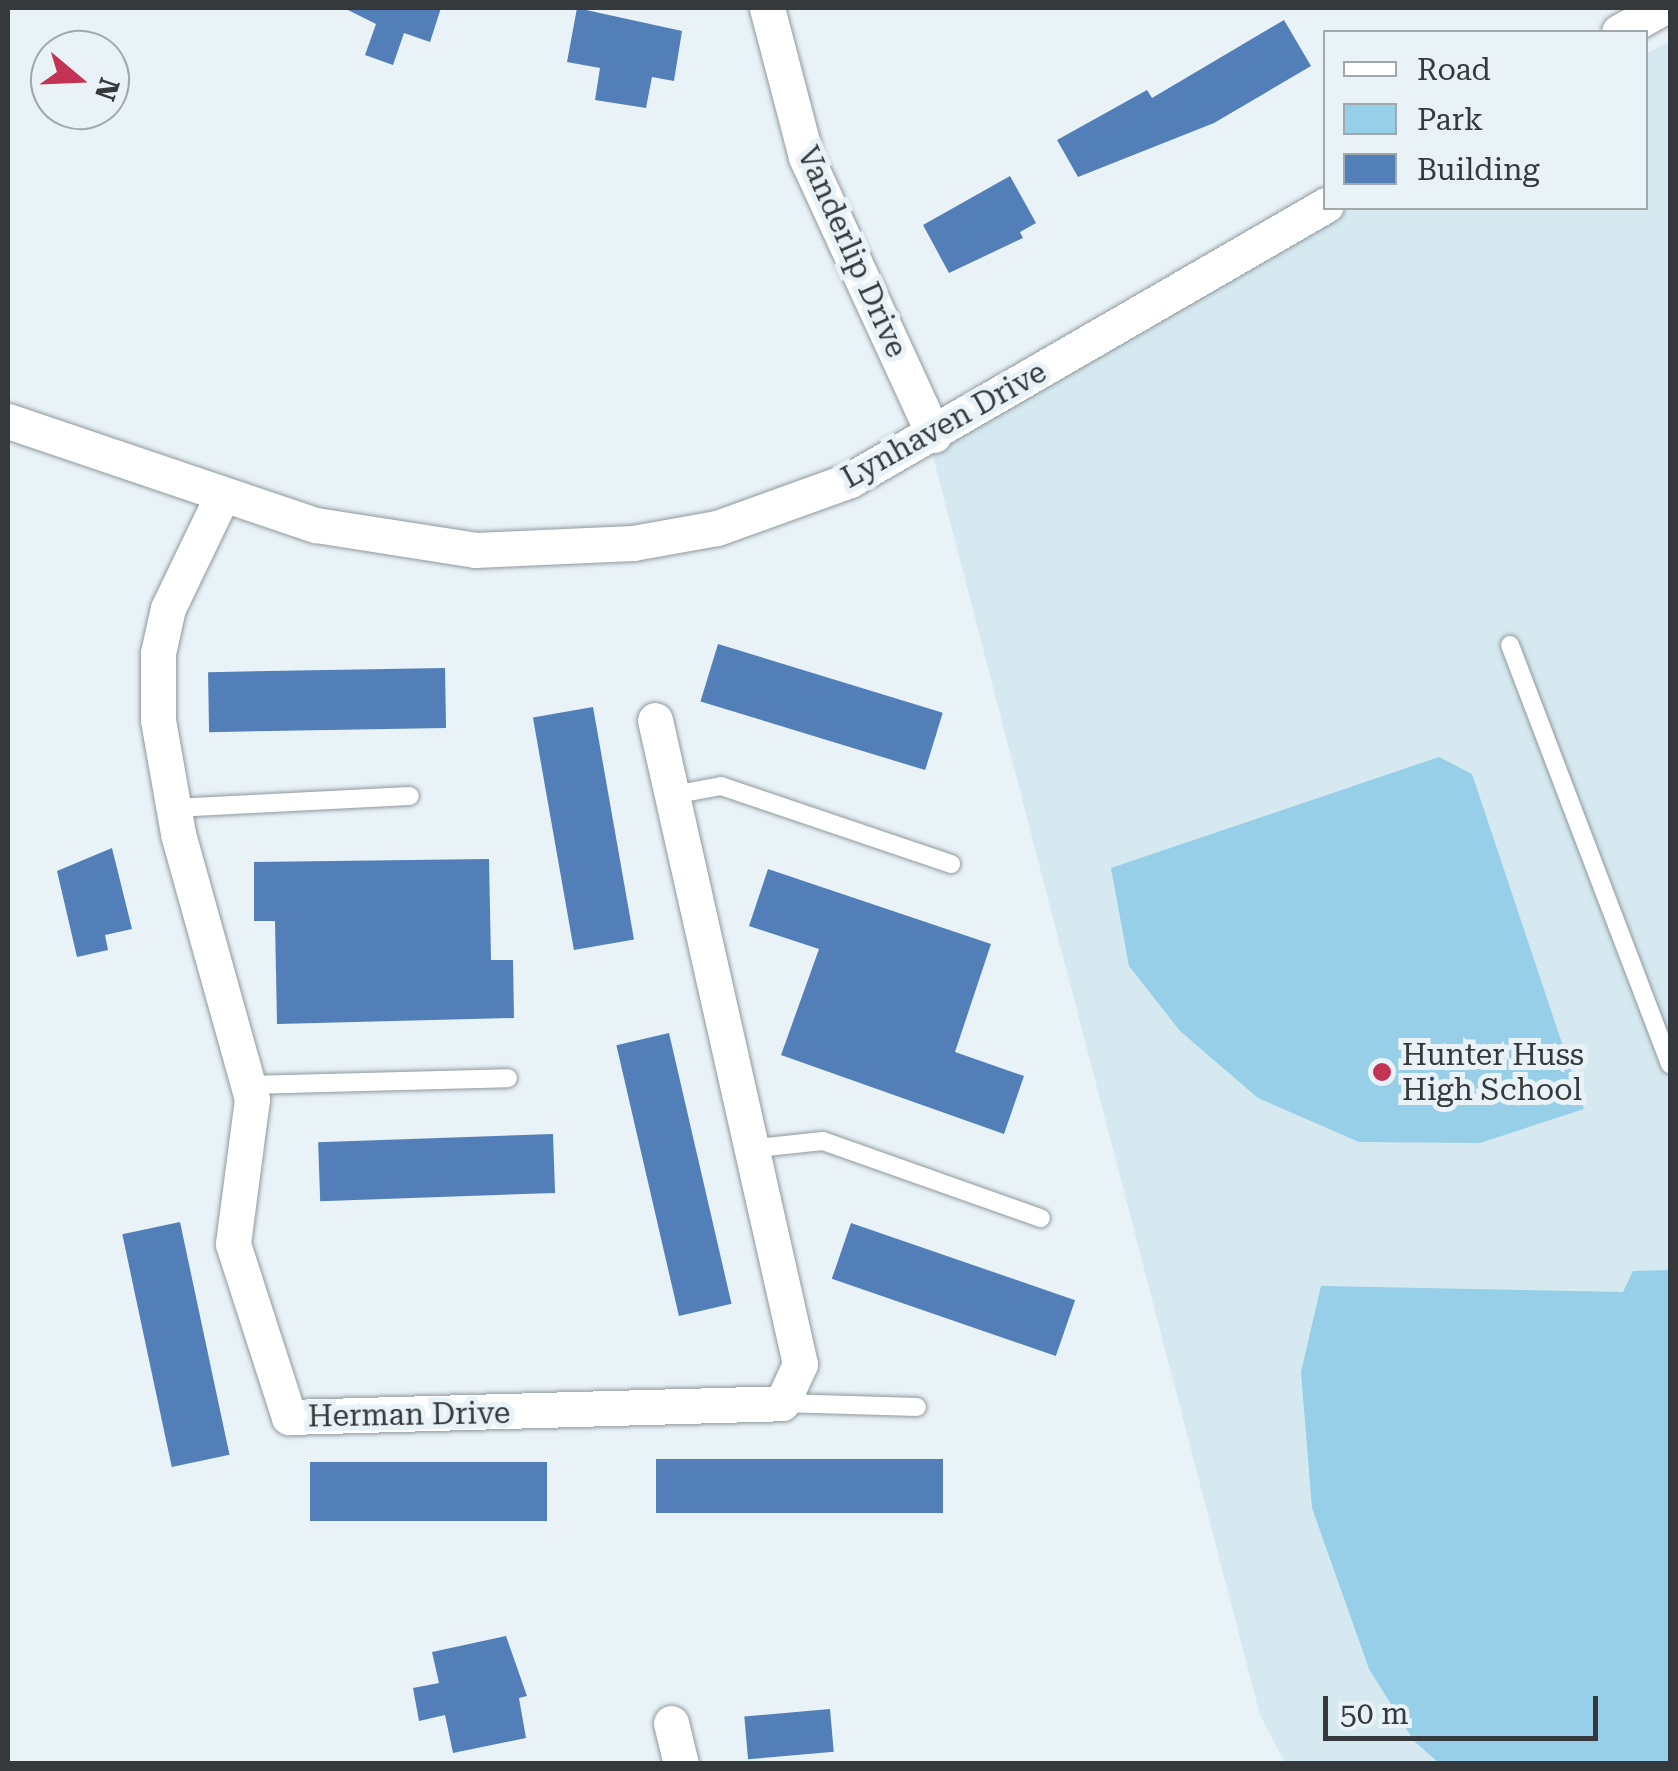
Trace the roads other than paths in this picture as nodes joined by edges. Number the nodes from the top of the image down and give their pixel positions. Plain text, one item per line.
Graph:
1 (767, 8) edge
2 (1662, 8) edge
3 (1623, 30) edge
4 (1323, 207) edge
5 (8, 421) edge
6 (934, 435) junction
7 (222, 496) junction
8 (1510, 645) dead end
9 (655, 720) dead end
10 (673, 794) junction
11 (410, 796) dead end
12 (173, 808) junction
13 (952, 864) dead end
14 (1670, 1065) edge
15 (508, 1078) dead end
16 (248, 1085) junction
17 (748, 1149) junction
18 (1041, 1218) dead end
19 (782, 1403) junction
20 (916, 1408) dead end
21 (671, 1723) dead end
22 (681, 1764) edge

1 - 6 street, Vanderlip Drive
2 - 3 street
4 - 6 street, Lynhaven Drive
5 - 7 street, Lynhaven Drive
6 - 7 street, Lynhaven Drive
7 - 12 street, Herman Drive
8 - 14 lane
9 - 10 street
10 - 13 lane
10 - 17 street
11 - 12 lane
12 - 16 street, Herman Drive
15 - 16 lane
16 - 19 street, Herman Drive
17 - 18 lane
17 - 19 street
19 - 20 lane
21 - 22 street

